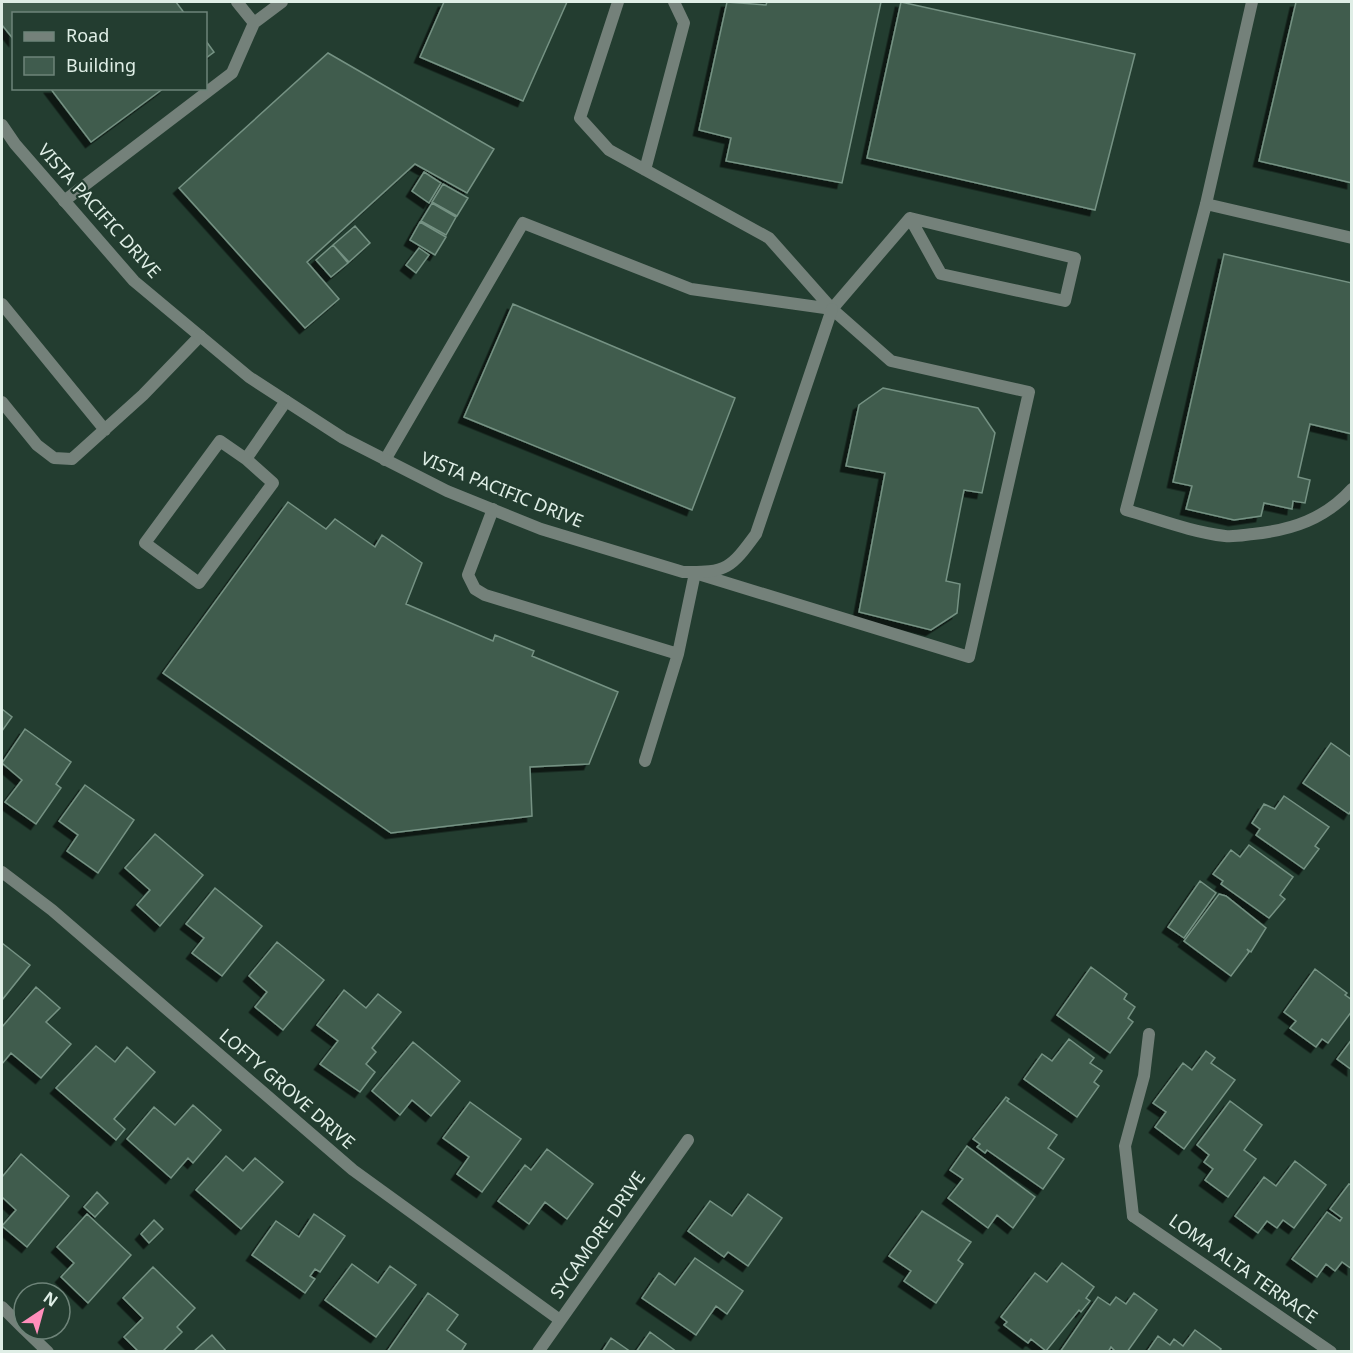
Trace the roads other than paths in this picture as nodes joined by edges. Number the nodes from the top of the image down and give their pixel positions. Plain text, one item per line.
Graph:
1 (237, 2) edge
2 (282, 2) edge
3 (618, 2) edge
4 (674, 2) edge
5 (1252, 2) edge
6 (254, 23) junction
7 (2, 125) edge
8 (645, 170) junction
9 (64, 201) junction
10 (1206, 204) junction
11 (910, 218) junction
12 (1352, 238) edge
13 (2, 304) edge
14 (832, 309) junction
15 (200, 336) junction
16 (286, 401) junction
17 (2, 402) edge
18 (105, 430) junction
19 (246, 459) junction
20 (385, 460) junction
21 (1352, 489) edge
22 (493, 509) junction
23 (694, 573) junction
24 (678, 654) junction
25 (645, 761) dead end
26 (2, 872) edge
27 (1149, 1034) dead end
28 (688, 1140) dead end
29 (560, 1320) junction
30 (37, 1341) edge
31 (48, 1352) edge
32 (538, 1352) edge
33 (1331, 1352) edge

1 - 6 street
2 - 6 street
3 - 8 street
4 - 8 street
5 - 10 street
6 - 9 street
7 - 9 street, VISTA PACIFIC DRIVE
8 - 14 street
9 - 15 street, VISTA PACIFIC DRIVE
10 - 12 street
10 - 21 street
11 - 11 street
11 - 14 street
13 - 18 street
14 - 20 street
14 - 23 street, VISTA PACIFIC DRIVE
14 - 23 street
15 - 16 street, VISTA PACIFIC DRIVE
15 - 18 street
16 - 19 street
16 - 20 street, VISTA PACIFIC DRIVE
17 - 18 street
19 - 19 street
20 - 22 street, VISTA PACIFIC DRIVE
22 - 23 street, VISTA PACIFIC DRIVE
22 - 24 street
23 - 24 street
24 - 25 street
26 - 29 street, LOFTY GROVE DRIVE
27 - 33 street, LOMA ALTA TERRACE
28 - 29 street, SYCAMORE DRIVE
29 - 32 street, SYCAMORE DRIVE
30 - 31 street

